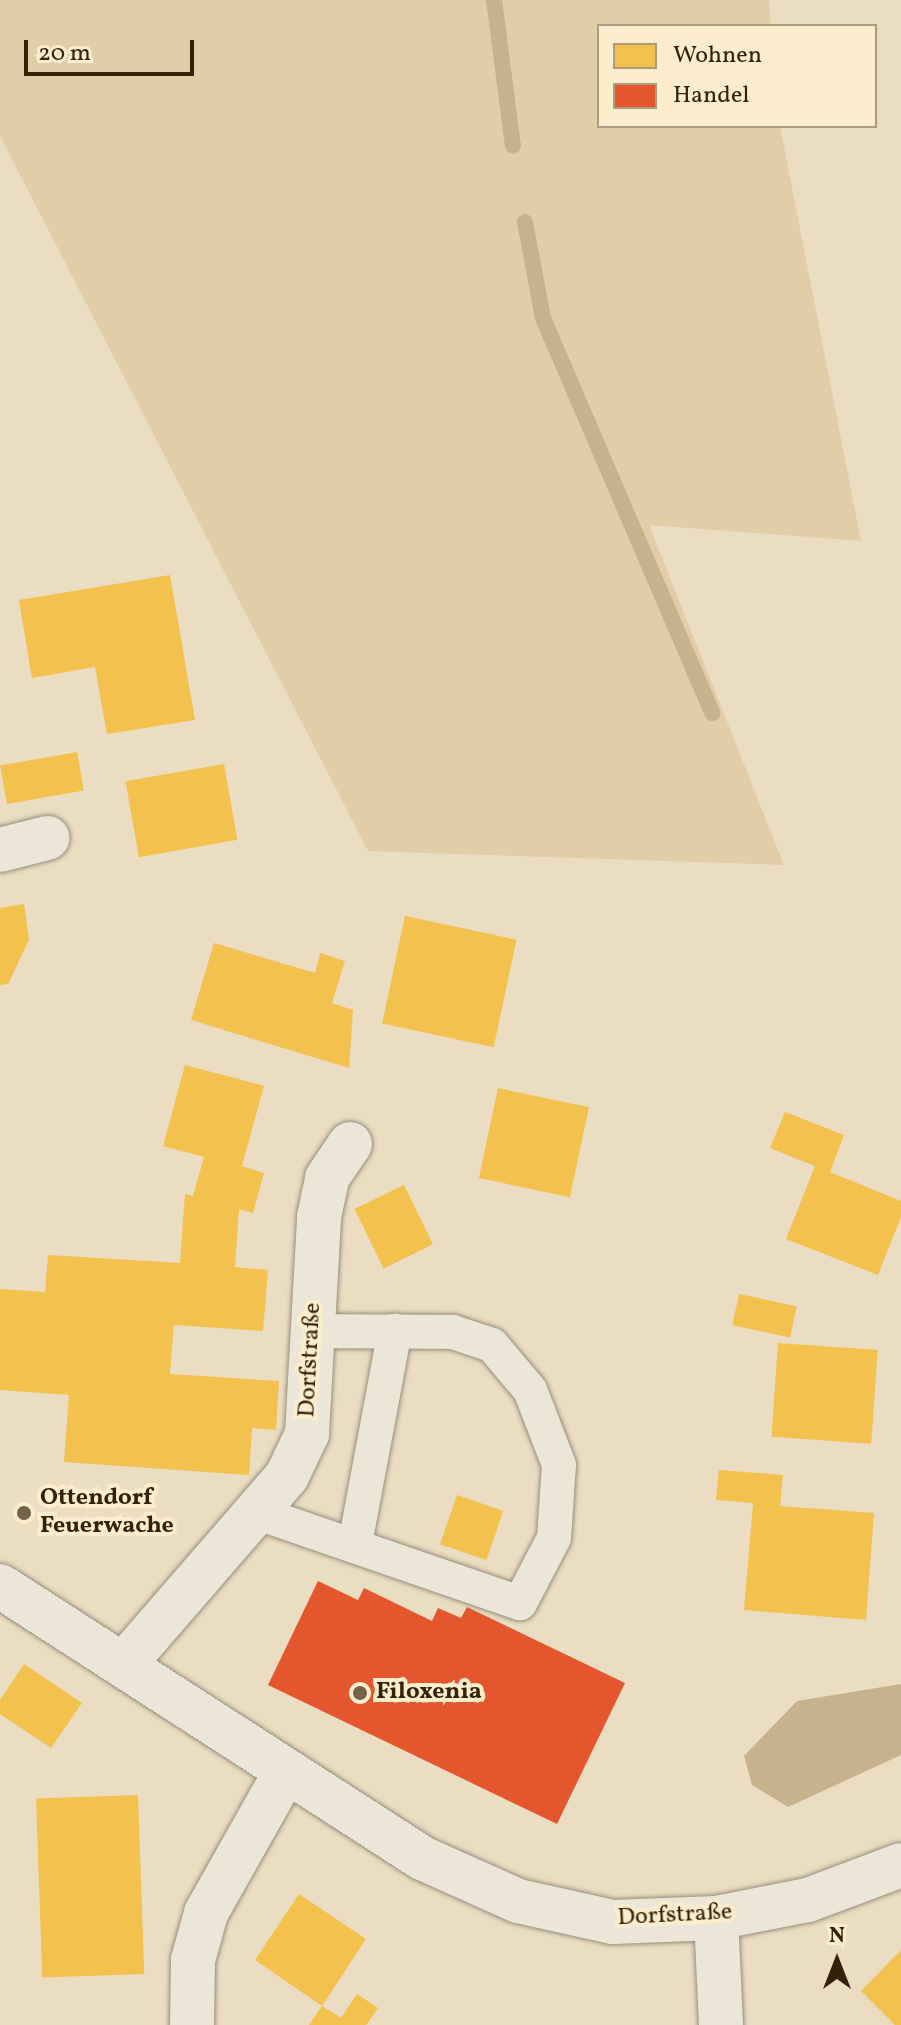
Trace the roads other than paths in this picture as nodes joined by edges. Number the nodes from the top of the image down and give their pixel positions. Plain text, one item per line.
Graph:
1 (47, 838) dead end
2 (0, 850) edge
3 (350, 1144) dead end
4 (312, 1331) junction
5 (395, 1331) junction
6 (255, 1512) junction
7 (355, 1544) junction
8 (0, 1586) edge
9 (125, 1663) junction
10 (285, 1773) junction
11 (901, 1865) edge
12 (716, 1918) junction
13 (192, 2025) edge
14 (721, 2025) edge

1 - 2 street
3 - 4 street, Dorfstraße
4 - 5 lane
4 - 6 street, Dorfstraße
5 - 7 lane
5 - 7 lane
6 - 7 lane
6 - 9 street, Dorfstraße
8 - 9 street, Dorfstraße
9 - 10 street, Dorfstraße
10 - 12 street, Dorfstraße
10 - 13 street
11 - 12 street, Dorfstraße
12 - 14 street

